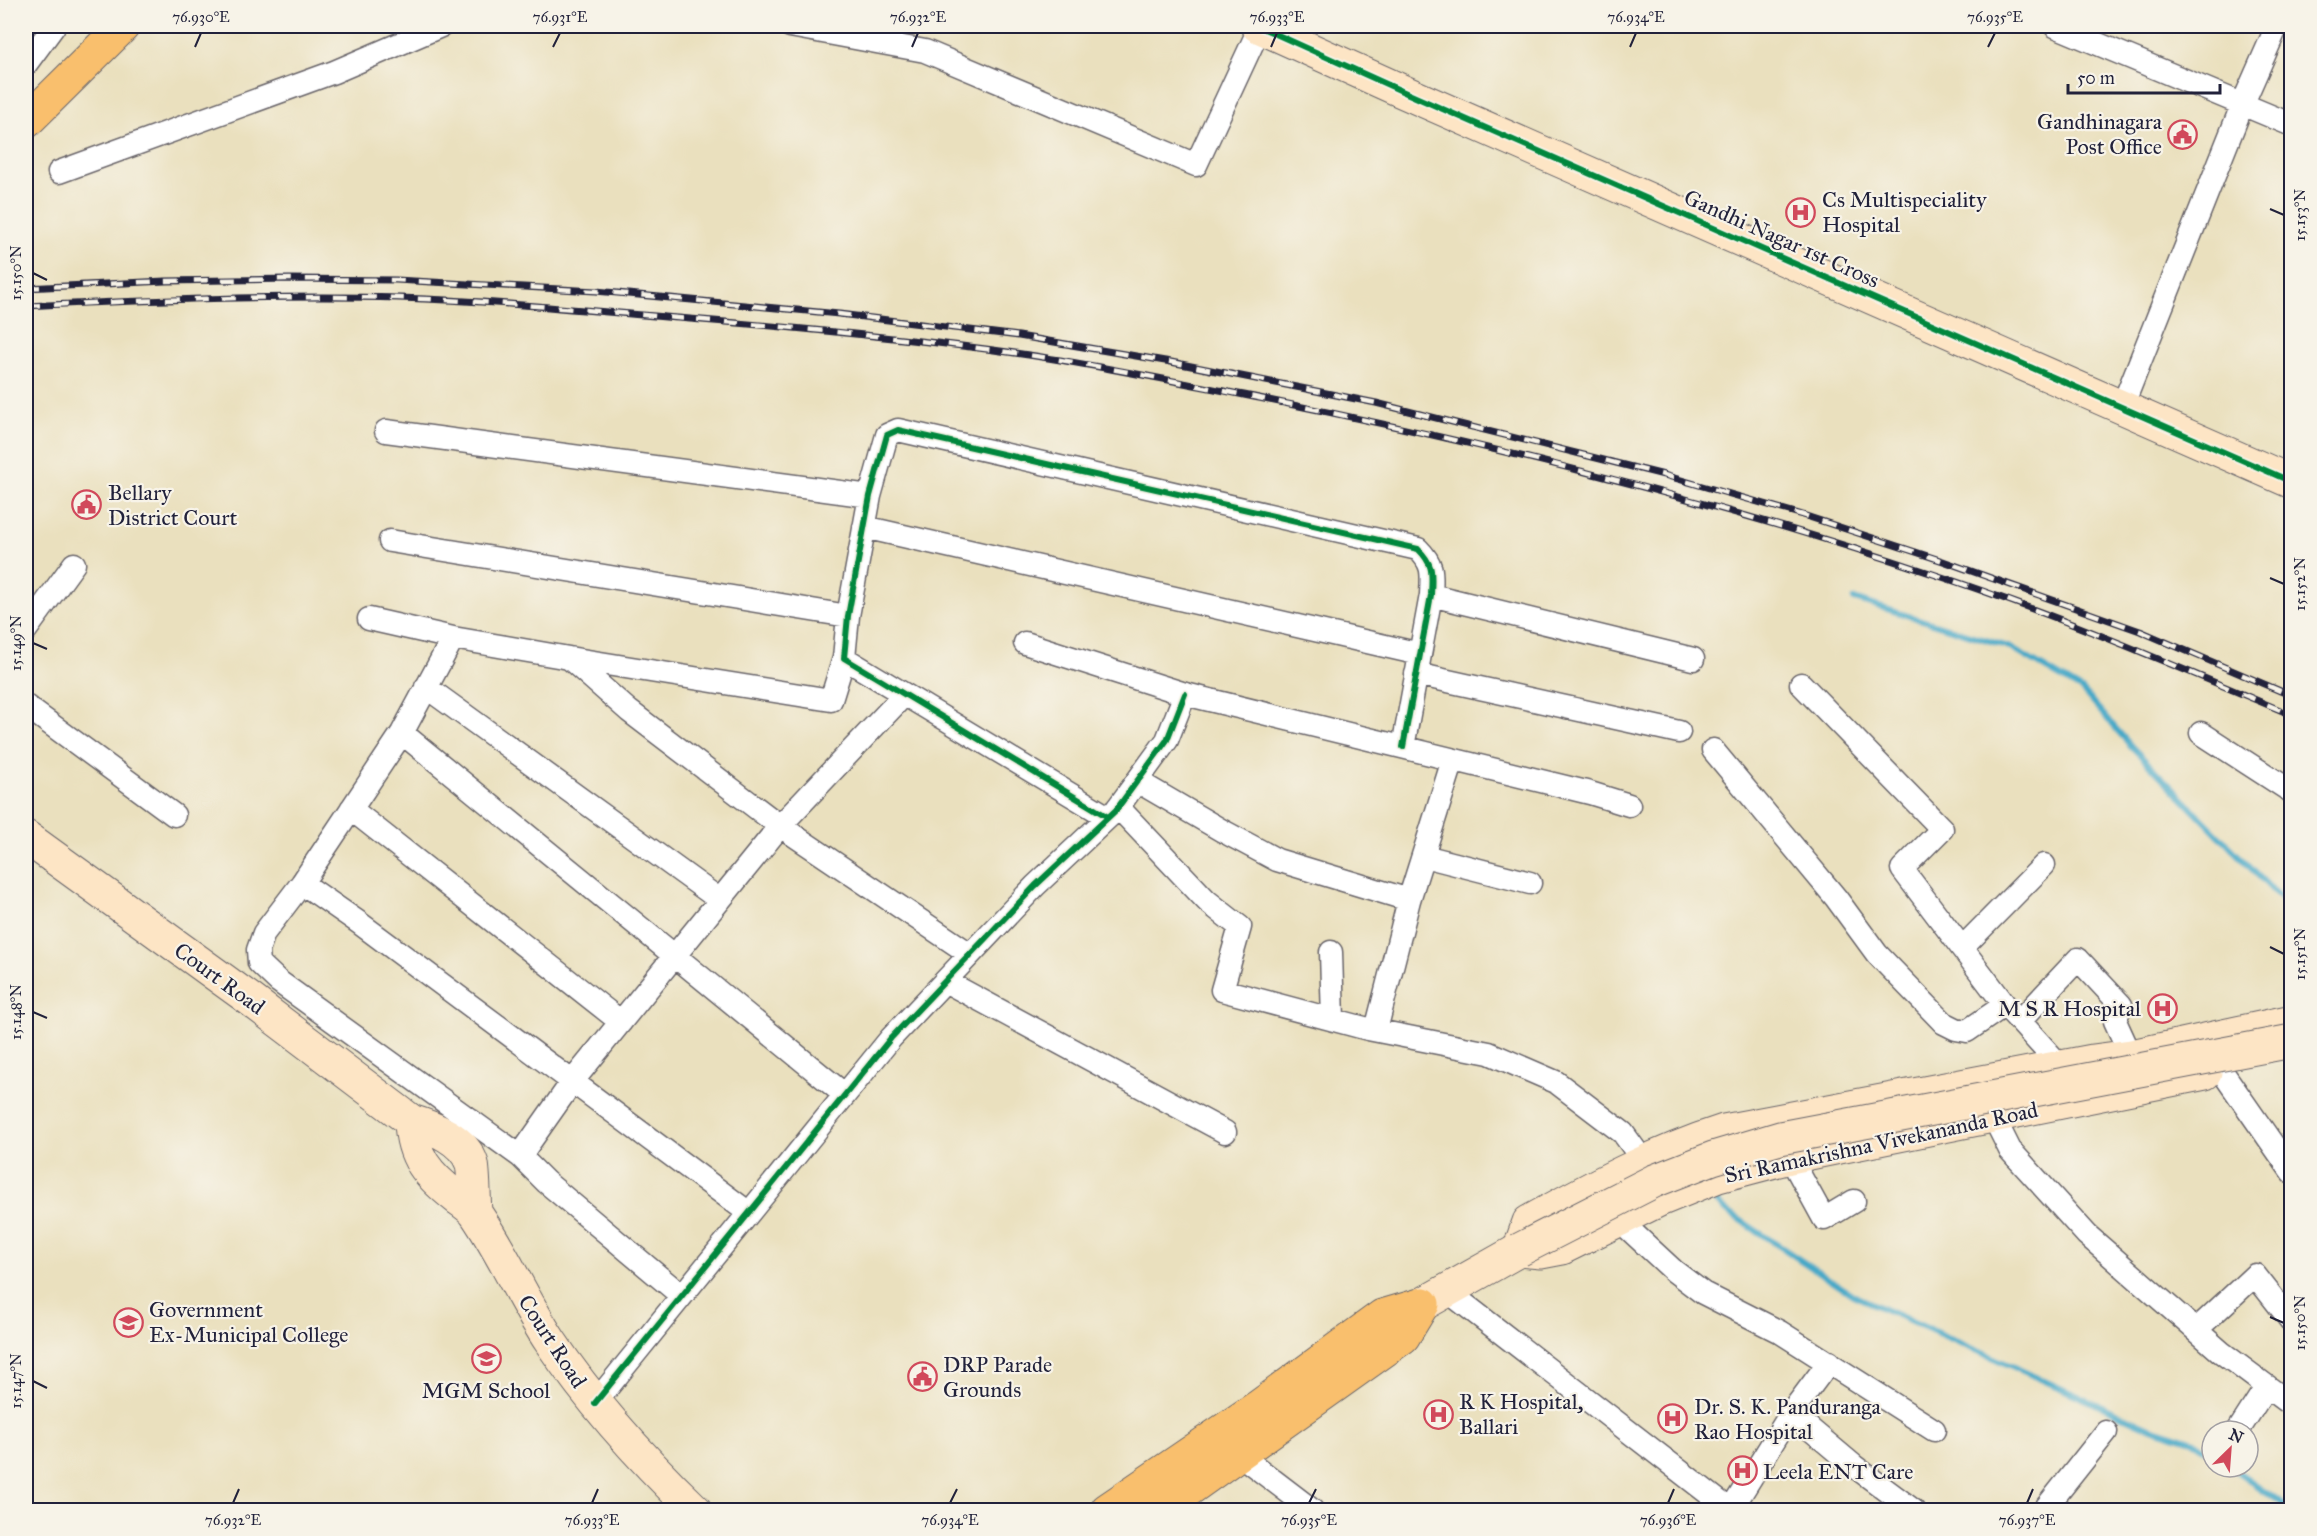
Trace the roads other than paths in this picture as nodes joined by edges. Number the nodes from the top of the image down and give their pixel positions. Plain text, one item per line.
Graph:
1 (54, 26) edge
2 (123, 26) edge
3 (441, 26) edge
4 (790, 26) edge
5 (1259, 26) edge
6 (2055, 26) edge
7 (2277, 26) edge
8 (1298, 34) edge
9 (26, 64) edge
10 (2243, 103) junction
11 (26, 122) edge
12 (2292, 125) edge
13 (59, 172) dead end
14 (2122, 406) junction
15 (386, 431) dead end
16 (2292, 482) edge
17 (870, 496) junction
18 (864, 527) junction
19 (390, 541) dead end
20 (74, 564) dead end
21 (1431, 595) junction
22 (848, 616) junction
23 (369, 619) dead end
24 (26, 630) edge
25 (453, 638) junction
26 (1025, 643) dead end
27 (569, 658) junction
28 (843, 658) junction
29 (1694, 659) dead end
30 (1418, 664) junction
31 (1801, 684) dead end
32 (426, 687) junction
33 (1185, 694) junction
34 (904, 695) junction
35 (26, 706) edge
36 (1679, 732) dead end
37 (402, 733) junction
38 (2201, 733) dead end
39 (1403, 747) junction
40 (1713, 750) dead end
41 (1453, 760) junction
42 (1137, 781) junction
43 (2292, 792) edge
44 (1629, 805) dead end
45 (351, 809) junction
46 (1113, 812) junction
47 (174, 815) dead end
48 (780, 826) junction
49 (26, 837) edge
50 (1424, 856) junction
51 (2044, 865) dead end
52 (302, 883) junction
53 (1530, 883) dead end
54 (720, 900) junction
55 (1409, 900) junction
56 (1963, 947) junction
57 (1331, 952) dead end
58 (970, 954) junction
59 (676, 957) junction
60 (945, 981) junction
61 (2013, 1013) junction
62 (1333, 1020) junction
63 (621, 1022) junction
64 (1376, 1030) junction
65 (2291, 1033) edge
66 (2201, 1040) junction
67 (2132, 1056) junction
68 (2078, 1064) junction
69 (2219, 1070) junction
70 (572, 1082) junction
71 (1978, 1083) junction
72 (845, 1095) junction
73 (1994, 1117) junction
74 (1225, 1132) dead end
75 (520, 1156) junction
76 (1790, 1157) junction
77 (1644, 1162) junction
78 (2292, 1172) edge
79 (1854, 1201) dead end
80 (749, 1213) junction
81 (1619, 1220) junction
82 (1519, 1250) junction
83 (682, 1296) junction
84 (1434, 1297) junction
85 (2292, 1322) edge
86 (2196, 1330) junction
87 (1829, 1362) junction
88 (2267, 1386) junction
89 (595, 1403) junction
90 (2292, 1405) edge
91 (1791, 1413) junction
92 (2246, 1419) edge
93 (1934, 1430) dead end
94 (2106, 1432) dead end
95 (1240, 1455) junction
96 (695, 1510) edge
97 (1107, 1510) edge
98 (1160, 1510) edge
99 (1312, 1510) edge
100 (1731, 1510) edge
101 (1913, 1510) edge
102 (2044, 1510) edge

1 - 9 street
2 - 11 main road
3 - 13 street
4 - 5 street
5 - 8 main road, Gandhi Nagar 1st Cross
6 - 10 street
7 - 10 street
8 - 14 main road, Gandhi Nagar 1st Cross
10 - 12 street
10 - 14 street
14 - 16 main road, Gandhi Nagar 1st Cross
15 - 17 street
17 - 18 street
17 - 21 street
18 - 22 street
18 - 30 street
19 - 22 street
20 - 24 street
21 - 29 street
21 - 30 street
22 - 28 street
23 - 25 street
25 - 27 street
25 - 32 street
26 - 33 street
27 - 28 street
27 - 48 street
28 - 34 street
30 - 36 street
30 - 39 street
31 - 56 street
32 - 37 street
32 - 54 street
33 - 39 street
33 - 42 street
34 - 46 street
34 - 48 street
35 - 47 street
37 - 45 street
37 - 59 street
38 - 43 street
39 - 41 street
40 - 61 street
41 - 44 street
41 - 50 street
42 - 46 street
42 - 55 street
45 - 52 street
45 - 63 street
46 - 58 street
46 - 62 street
48 - 54 street
48 - 58 street
49 - 89 main road, Court Road
50 - 53 street
50 - 55 street
51 - 56 street
52 - 70 street
52 - 75 street
54 - 59 street
55 - 64 street
56 - 61 street
57 - 62 street
58 - 60 street
59 - 63 street
59 - 72 street
60 - 72 street
60 - 74 street
61 - 67 street
61 - 68 street
62 - 64 street
63 - 70 street
64 - 77 street
65 - 66 main road
65 - 69 main road, Sri Ramakrishna Vivekananda Road
65 - 82 main road, bridge
66 - 67 main road
66 - 69 street
67 - 68 main road
68 - 71 main road
69 - 73 main road, Sri Ramakrishna Vivekananda Road
69 - 78 street
70 - 75 street
70 - 80 street
71 - 73 street
71 - 77 main road
72 - 80 street
73 - 76 main road, Sri Ramakrishna Vivekananda Road
73 - 86 street
75 - 83 street
76 - 79 street
76 - 81 main road, Sri Ramakrishna Vivekananda Road
77 - 82 main road
80 - 83 street
81 - 82 main road, Sri Ramakrishna Vivekananda Road
81 - 87 street
82 - 84 main road
83 - 89 street
84 - 95 main road
84 - 97 main road
84 - 100 street
85 - 86 street
86 - 88 street
87 - 91 street
87 - 93 street
88 - 90 street
88 - 92 street
89 - 96 main road, Court Road
91 - 100 street
91 - 101 street
94 - 102 street
95 - 98 main road
95 - 99 street

